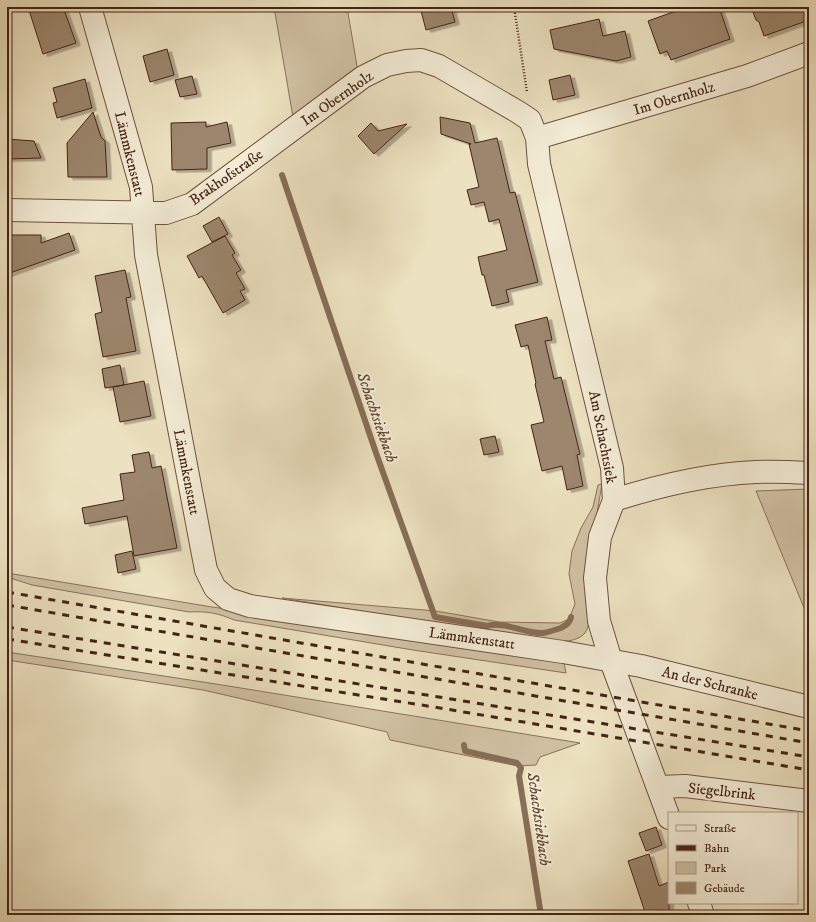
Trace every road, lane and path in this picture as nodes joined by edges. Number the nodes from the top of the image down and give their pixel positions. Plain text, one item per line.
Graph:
1 (90, 7) edge
2 (514, 7) edge
3 (809, 53) edge
4 (295, 128) joint
5 (534, 129) junction
6 (7, 210) edge
7 (143, 211) junction
8 (809, 473) edge
9 (614, 500) junction
10 (611, 661) junction
11 (809, 707) edge
12 (658, 787) junction
13 (809, 801) edge
14 (668, 815) edge
15 (699, 904) edge
16 (703, 915) edge

1 - 7 street, Lämmkenstatt
2 - 5 path
3 - 5 street, Im Obernholz
4 - 5 street, Im Obernholz
4 - 7 street, Brakhofstraße
5 - 9 street, Am Schachtsiek
6 - 7 street, Brakhofstraße
7 - 10 street, Lämmkenstatt
8 - 9 street
9 - 10 street, Am Schachtsiek
10 - 11 street, An der Schranke
10 - 12 street, Am Schachtsiek
12 - 13 street, Siegelbrink
12 - 14 street, Am Schachtsiek
15 - 16 street

